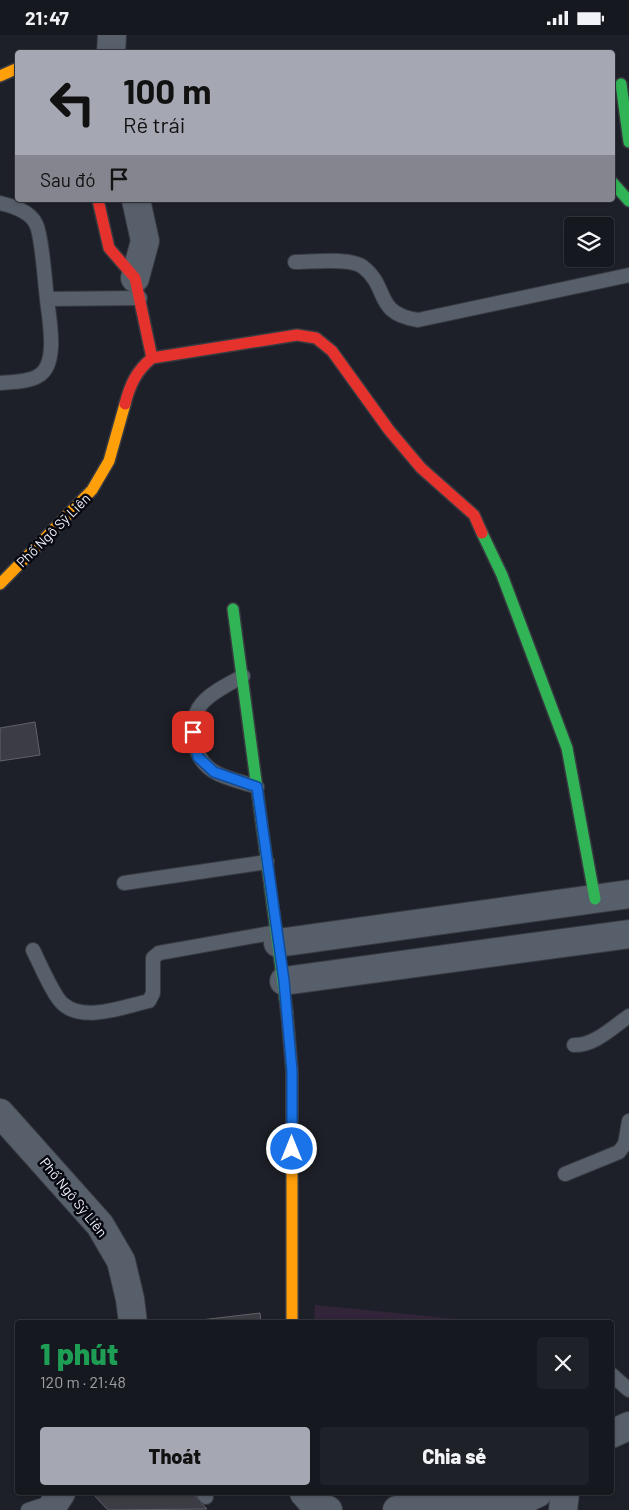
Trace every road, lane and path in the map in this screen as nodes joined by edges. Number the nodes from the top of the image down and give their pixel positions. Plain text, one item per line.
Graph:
1 (112, 35) edge
2 (111, 50) edge
3 (15, 69) edge
4 (0, 76) edge
5 (621, 84) edge
6 (629, 141) edge
7 (615, 185) edge
8 (629, 201) edge
9 (98, 202) edge
10 (136, 202) edge
11 (0, 203) edge
12 (295, 262) dead end
13 (629, 275) edge
14 (137, 288) junction
15 (47, 299) junction
16 (152, 358) junction
17 (0, 383) edge
18 (0, 584) edge
19 (233, 609) dead end
20 (243, 676) junction
21 (257, 787) junction
22 (267, 862) junction
23 (124, 883) dead end
24 (629, 894) edge
25 (595, 899) junction
26 (629, 934) edge
27 (278, 937) junction
28 (33, 950) dead end
29 (284, 981) junction
30 (629, 1016) edge
31 (574, 1045) dead end
32 (0, 1113) edge
33 (629, 1121) edge
34 (565, 1174) dead end
35 (133, 1320) edge
36 (292, 1320) edge
37 (614, 1377) edge
38 (629, 1390) edge
39 (629, 1427) edge
40 (614, 1433) edge
41 (306, 1495) edge
42 (534, 1495) edge
43 (565, 1495) edge
44 (55, 1502) edge
45 (28, 1510) edge
46 (328, 1510) edge
47 (397, 1510) edge
48 (563, 1510) edge

1 - 2 street
3 - 4 street
5 - 6 street
7 - 8 street
9 - 14 street
10 - 14 street
11 - 15 lane
12 - 13 lane
14 - 15 lane
14 - 16 street
15 - 17 lane
16 - 18 street, Phố Ngô Sỹ Liên
16 - 25 street
19 - 20 street
20 - 21 street
20 - 21 lane
21 - 22 street
22 - 23 lane
22 - 27 street
24 - 25 street
25 - 27 street
26 - 29 street
27 - 28 lane
27 - 29 street
29 - 36 street
30 - 31 lane
32 - 35 street, Phố Ngô Sỹ Liên
33 - 34 lane
37 - 38 lane
39 - 40 street
41 - 46 street
42 - 47 street
43 - 48 street
44 - 45 lane

